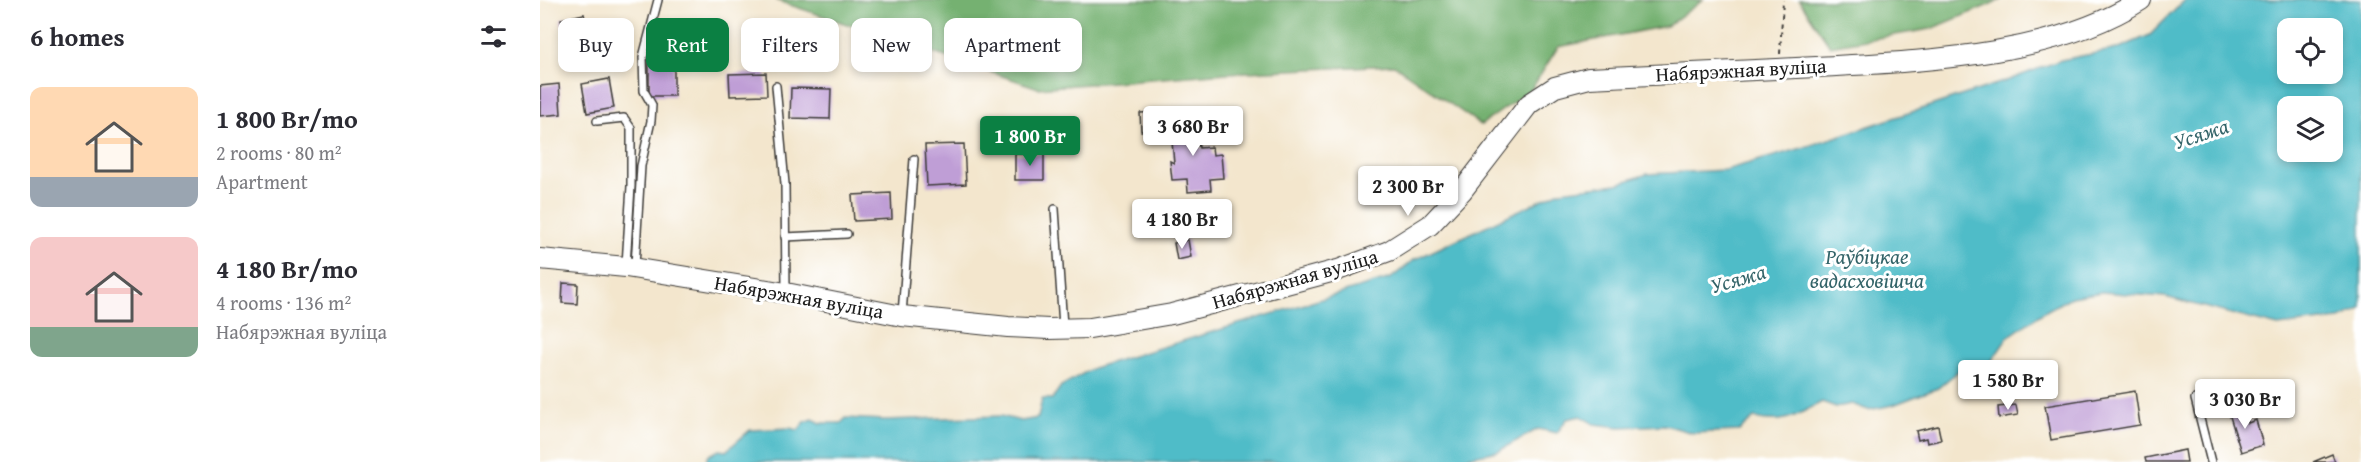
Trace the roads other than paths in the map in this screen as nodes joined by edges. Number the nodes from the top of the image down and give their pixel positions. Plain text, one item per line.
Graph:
1 (658, 0) edge
2 (2141, 0) edge
3 (776, 86) dead end
4 (597, 121) dead end
5 (914, 159) dead end
6 (1056, 209) dead end
7 (847, 234) dead end
8 (785, 237) junction
9 (540, 259) edge
10 (631, 268) junction
11 (786, 293) junction
12 (902, 316) junction
13 (1063, 329) junction
14 (2195, 399) dead end
15 (2211, 462) edge

1 - 10 lane
2 - 13 street, Набярэжная вуліца
3 - 8 lane
4 - 10 lane
5 - 12 lane
6 - 13 lane
7 - 8 lane
8 - 11 lane
9 - 10 street, Набярэжная вуліца
10 - 11 street, Набярэжная вуліца
11 - 12 street, Набярэжная вуліца
12 - 13 street, Набярэжная вуліца
14 - 15 lane

